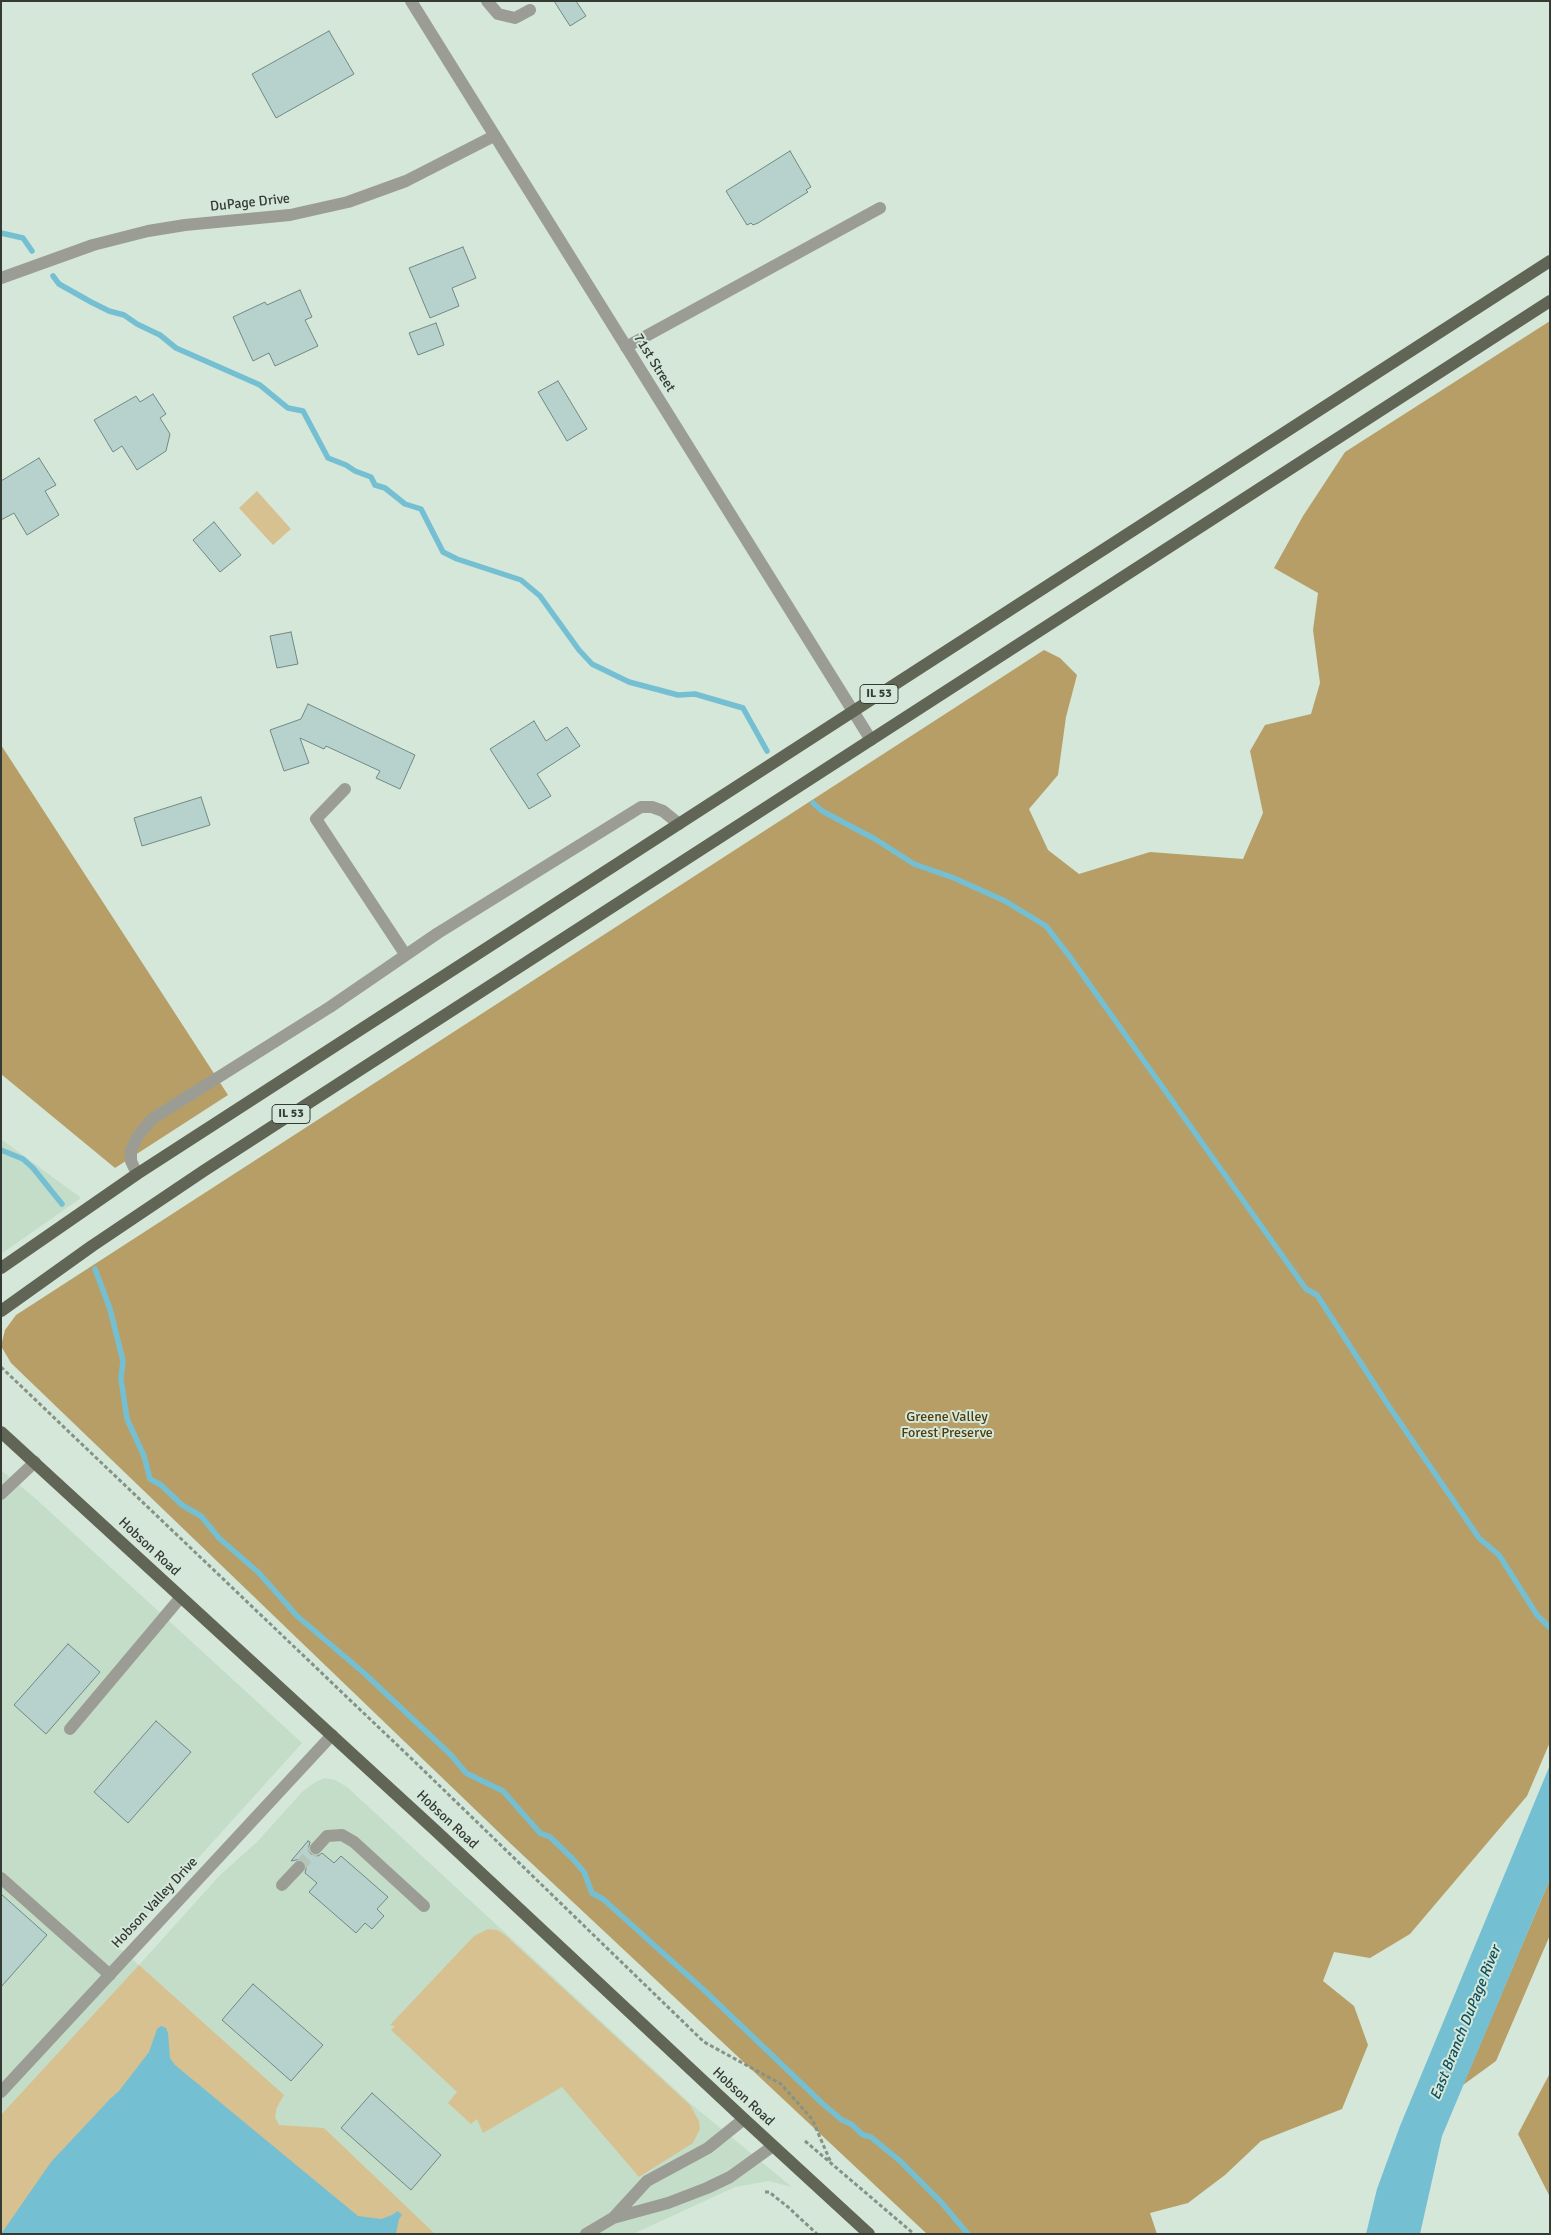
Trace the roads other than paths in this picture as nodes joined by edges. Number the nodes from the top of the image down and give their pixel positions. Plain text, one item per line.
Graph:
1 (411, 1) edge
2 (487, 1) edge
3 (530, 10) dead end
4 (494, 136) junction
5 (880, 208) dead end
6 (1550, 261) edge
7 (1, 278) edge
8 (1550, 301) edge
9 (626, 347) junction
10 (853, 711) junction
11 (871, 740) junction
12 (345, 789) dead end
13 (680, 824) junction
14 (405, 954) junction
15 (137, 1174) junction
16 (1, 1268) edge
17 (1, 1311) edge
18 (1, 1432) edge
19 (35, 1462) junction
20 (1, 1494) edge
21 (181, 1597) junction
22 (70, 1729) dead end
23 (332, 1734) junction
24 (316, 1848) tunnel mouth
25 (299, 1867) tunnel mouth
26 (1, 1878) edge
27 (282, 1885) dead end
28 (424, 1906) dead end
29 (110, 1975) junction
30 (2, 2089) edge
31 (744, 2120) junction
32 (773, 2146) junction
33 (613, 2218) junction
34 (586, 2234) edge
35 (870, 2234) edge

1 - 4 street, 71st Street
2 - 3 street
4 - 7 street, DuPage Drive
4 - 9 street, 71st Street
5 - 9 street
6 - 10 main road, IL 53
8 - 11 main road, IL 53
9 - 10 street, 71st Street
10 - 11 street, 71st Street
10 - 13 main road, IL 53
11 - 17 main road, IL 53
12 - 14 street
13 - 14 street
13 - 15 main road, IL 53
14 - 15 street
15 - 16 main road, IL 53
18 - 19 main road, Hobson Road
19 - 20 street
19 - 21 main road, Hobson Road
21 - 22 street
21 - 23 main road, Hobson Road
23 - 29 street, Hobson Valley Drive
23 - 31 main road, Hobson Road
24 - 28 street
25 - 27 street
26 - 29 street
29 - 30 street, Hobson Valley Drive
31 - 32 main road, Hobson Road
31 - 33 street
32 - 33 street
32 - 35 main road, Hobson Road
33 - 34 street

